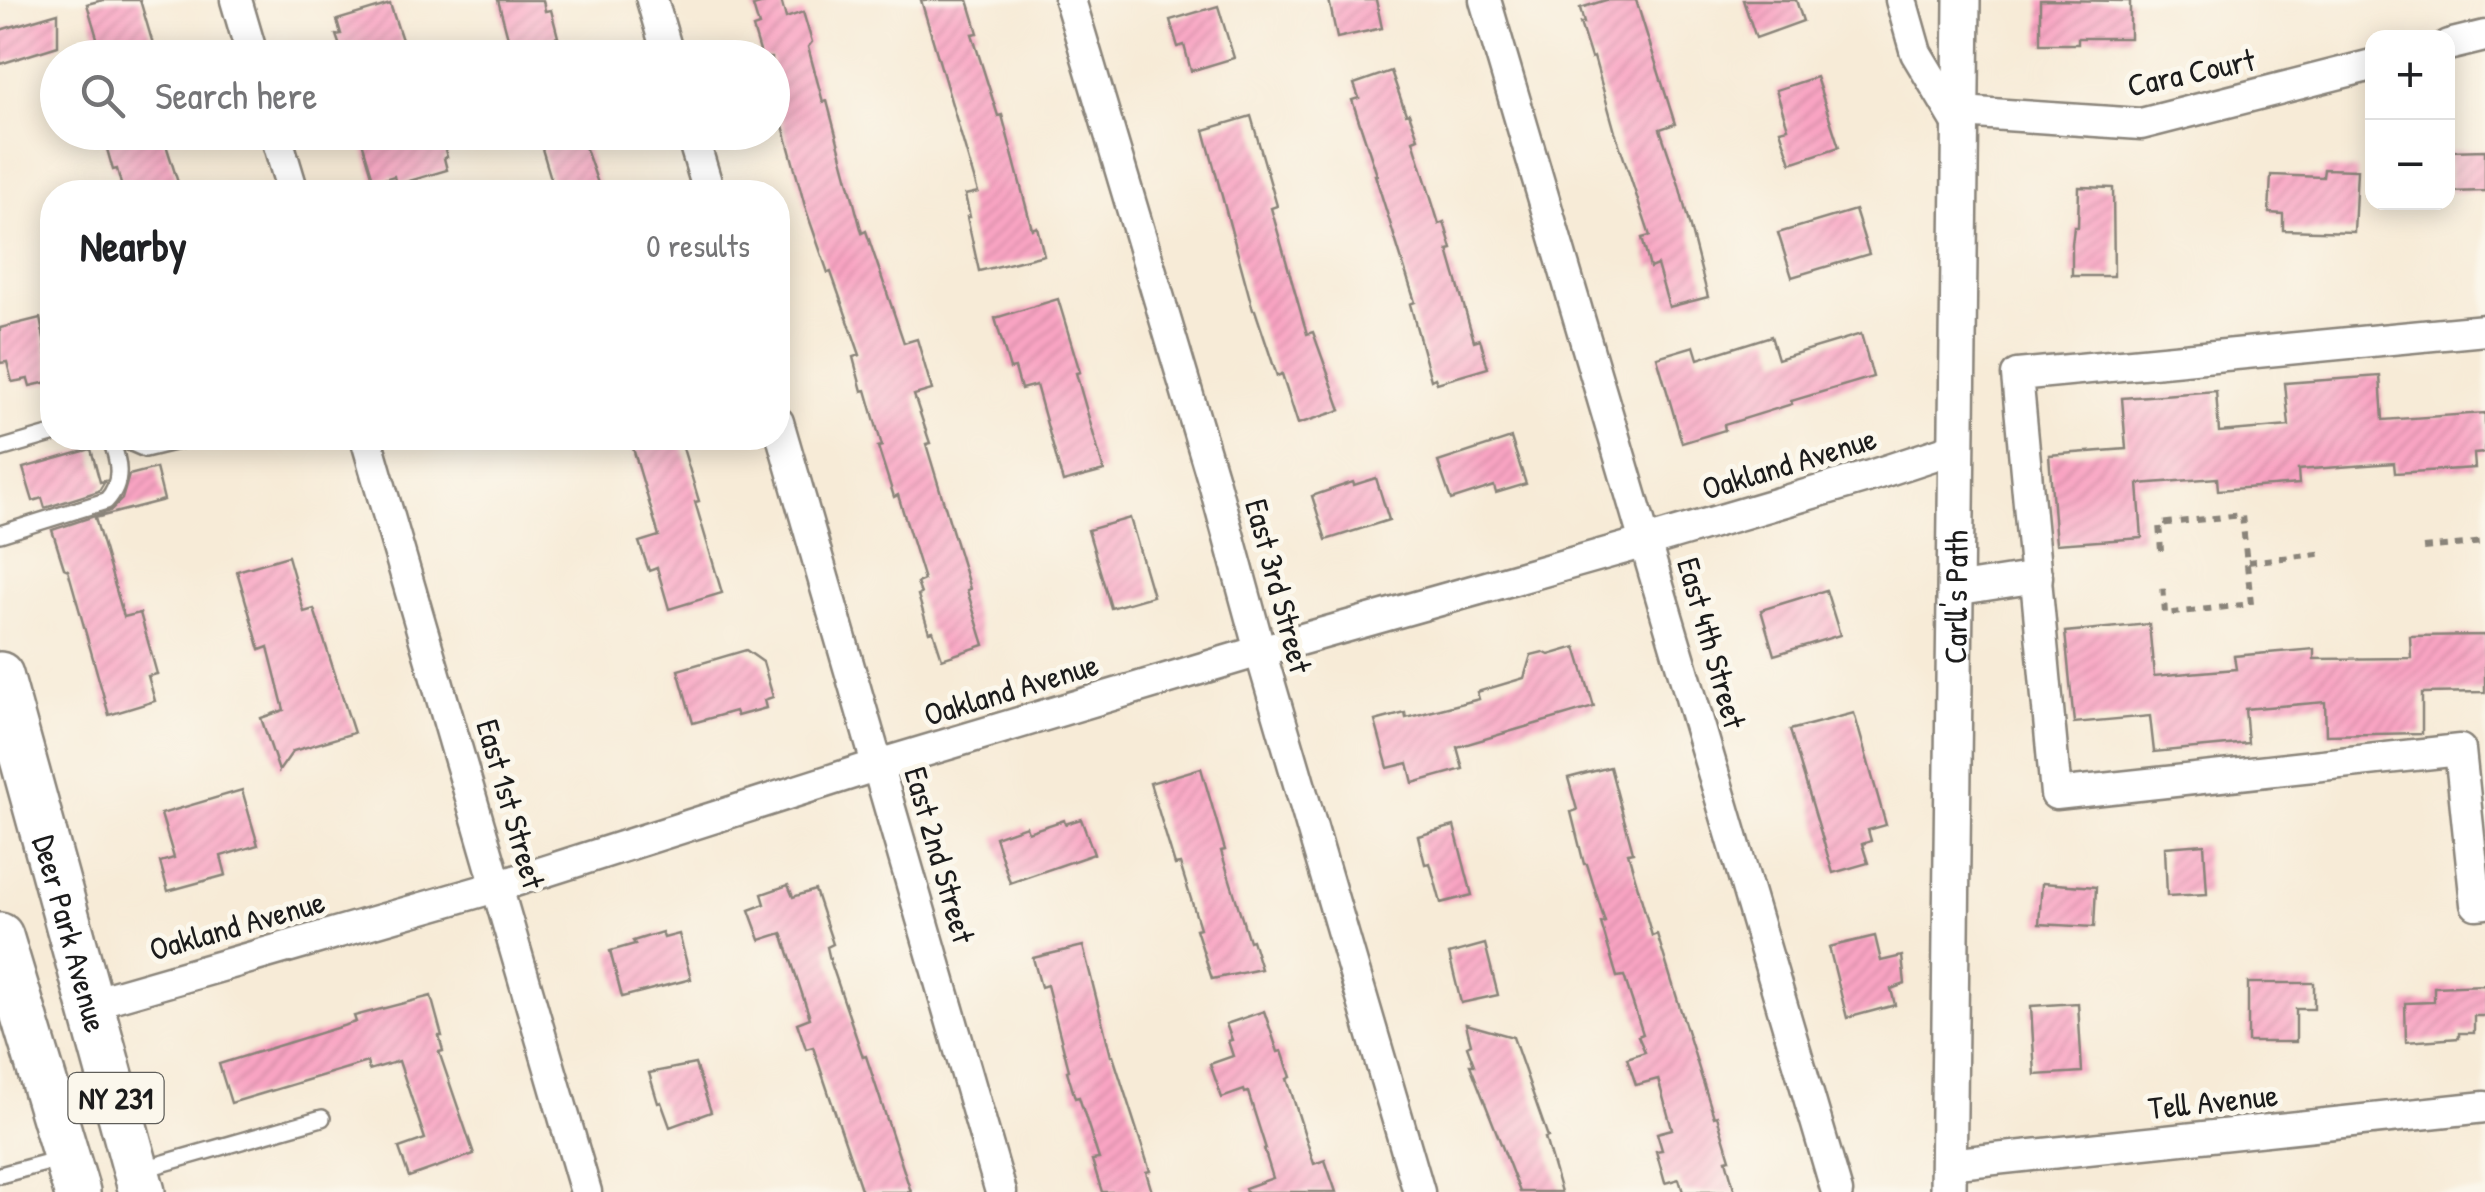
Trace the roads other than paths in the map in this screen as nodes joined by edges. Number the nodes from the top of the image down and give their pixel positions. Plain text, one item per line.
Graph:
1 (236, 0) edge
2 (652, 0) edge
3 (1070, 0) edge
4 (1485, 0) edge
5 (1900, 0) edge
6 (1962, 0) edge
7 (2485, 36) edge
8 (248, 40) edge
9 (664, 40) edge
10 (2455, 44) edge
11 (2365, 66) edge
12 (1961, 120) junction
13 (280, 150) edge
14 (696, 150) edge
15 (289, 180) edge
16 (705, 180) edge
17 (2485, 330) edge
18 (40, 437) edge
19 (1955, 448) junction
20 (0, 449) edge
21 (115, 450) edge
22 (370, 450) edge
23 (786, 450) edge
24 (0, 534) edge
25 (1646, 542) junction
26 (2037, 577) junction
27 (1954, 590) junction
28 (1260, 651) junction
29 (0, 675) edge
30 (878, 765) junction
31 (498, 886) junction
32 (2485, 903) edge
33 (0, 936) edge
34 (89, 1004) junction
35 (13, 1027) edge
36 (2485, 1107) edge
37 (322, 1118) dead end
38 (0, 1175) edge
39 (72, 1175) edge
40 (1948, 1178) edge
41 (140, 1182) edge
42 (586, 1192) edge
43 (1002, 1192) edge
44 (1420, 1192) edge
45 (1837, 1192) edge

1 - 8 street
2 - 9 street
3 - 28 street, East 3rd Street
4 - 25 street, East 4th Street
5 - 12 street
6 - 12 street, Carll's Path
7 - 10 street
11 - 12 street, Cara Court
12 - 19 street, Carll's Path
13 - 15 street
14 - 16 street
17 - 26 street
18 - 20 lane
19 - 25 street, Oakland Avenue
19 - 27 street, Carll's Path
21 - 24 lane
22 - 31 street, East 1st Street
23 - 30 street, East 2nd Street
25 - 28 street, Oakland Avenue
25 - 45 street, East 4th Street
26 - 27 street
26 - 32 street
27 - 40 street, Carll's Path
28 - 30 street, Oakland Avenue
28 - 44 street, East 3rd Street
29 - 34 main road, Deer Park Avenue / NY 231
30 - 31 street, Oakland Avenue
30 - 43 street, East 2nd Street
31 - 34 street, Oakland Avenue
31 - 42 street, East 1st Street
33 - 35 main road, Deer Park Avenue / NY 231
34 - 41 main road, Deer Park Avenue / NY 231
35 - 39 main road, Deer Park Avenue / NY 231
36 - 40 street, Tell Avenue
37 - 41 lane
38 - 39 lane

